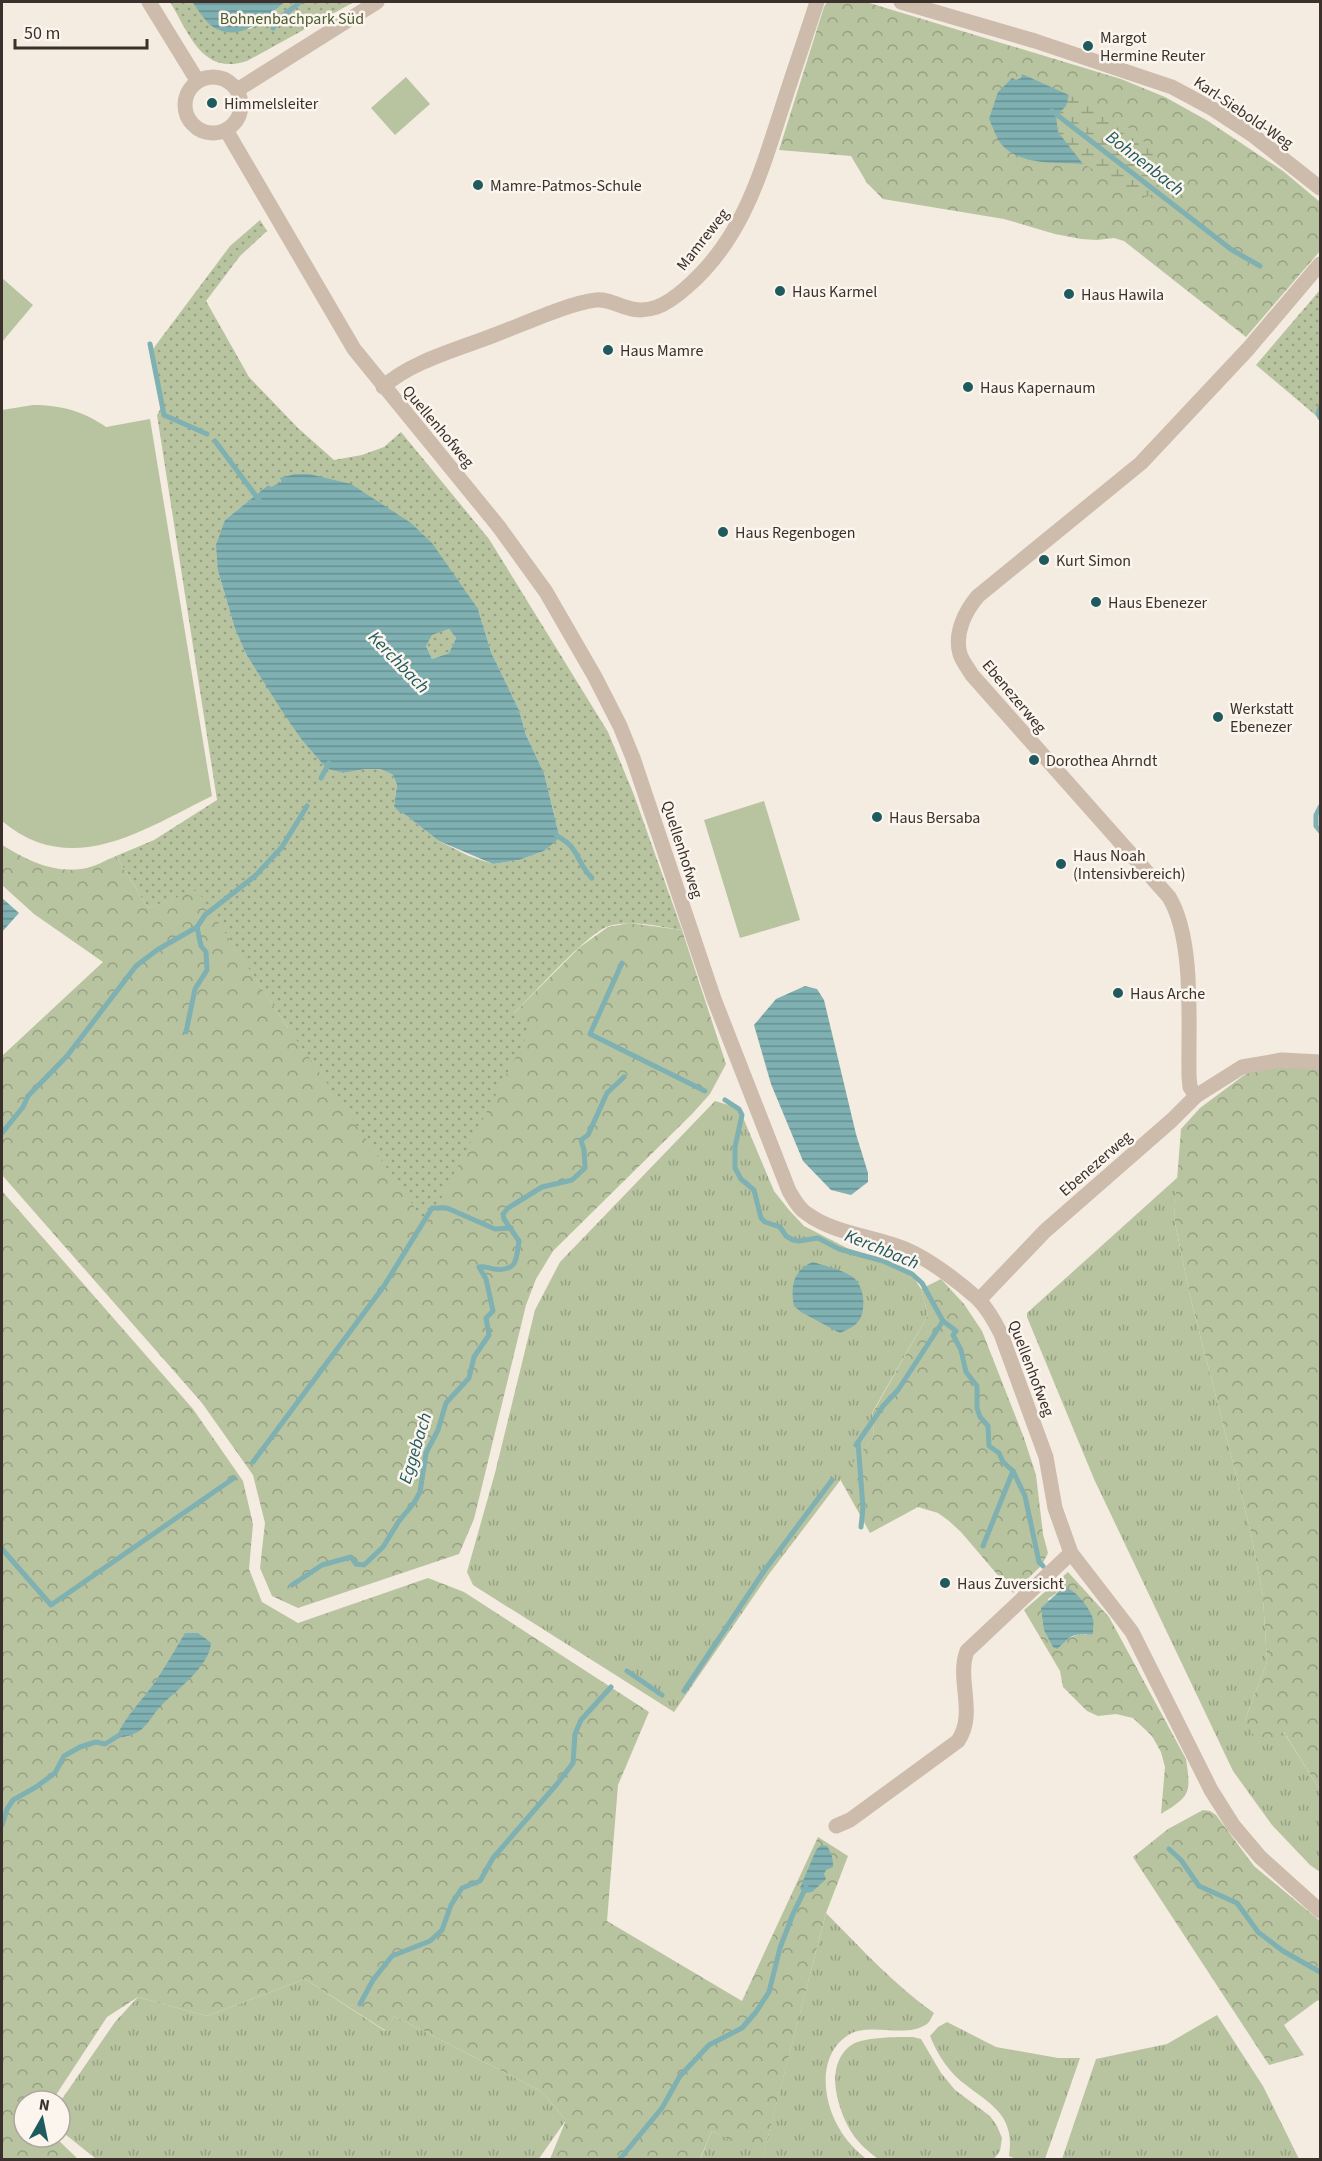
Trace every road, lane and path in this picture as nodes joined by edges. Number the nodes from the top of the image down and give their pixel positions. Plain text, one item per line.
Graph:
1 (149, 2) edge
2 (377, 2) edge
3 (817, 2) edge
4 (901, 2) edge
5 (197, 80) junction
6 (237, 90) junction
7 (226, 130) junction
8 (1320, 188) edge
9 (1320, 264) edge
10 (383, 387) junction
11 (1320, 1062) edge
12 (1196, 1096) junction
13 (979, 1300) junction
14 (1071, 1553) junction
15 (836, 1826) dead end
16 (1320, 1911) edge

1 - 5 street
2 - 6 street
3 - 10 street, Mamreweg
4 - 8 street, Karl-Siebold-Weg
5 - 6 street
5 - 7 street
6 - 7 street
7 - 10 street, Quellenhofweg
9 - 12 street, Ebenezerweg
10 - 13 street, Quellenhofweg
11 - 12 street
12 - 13 street, Ebenezerweg
13 - 14 street, Quellenhofweg
14 - 15 street
14 - 16 street, Quellenhofweg

